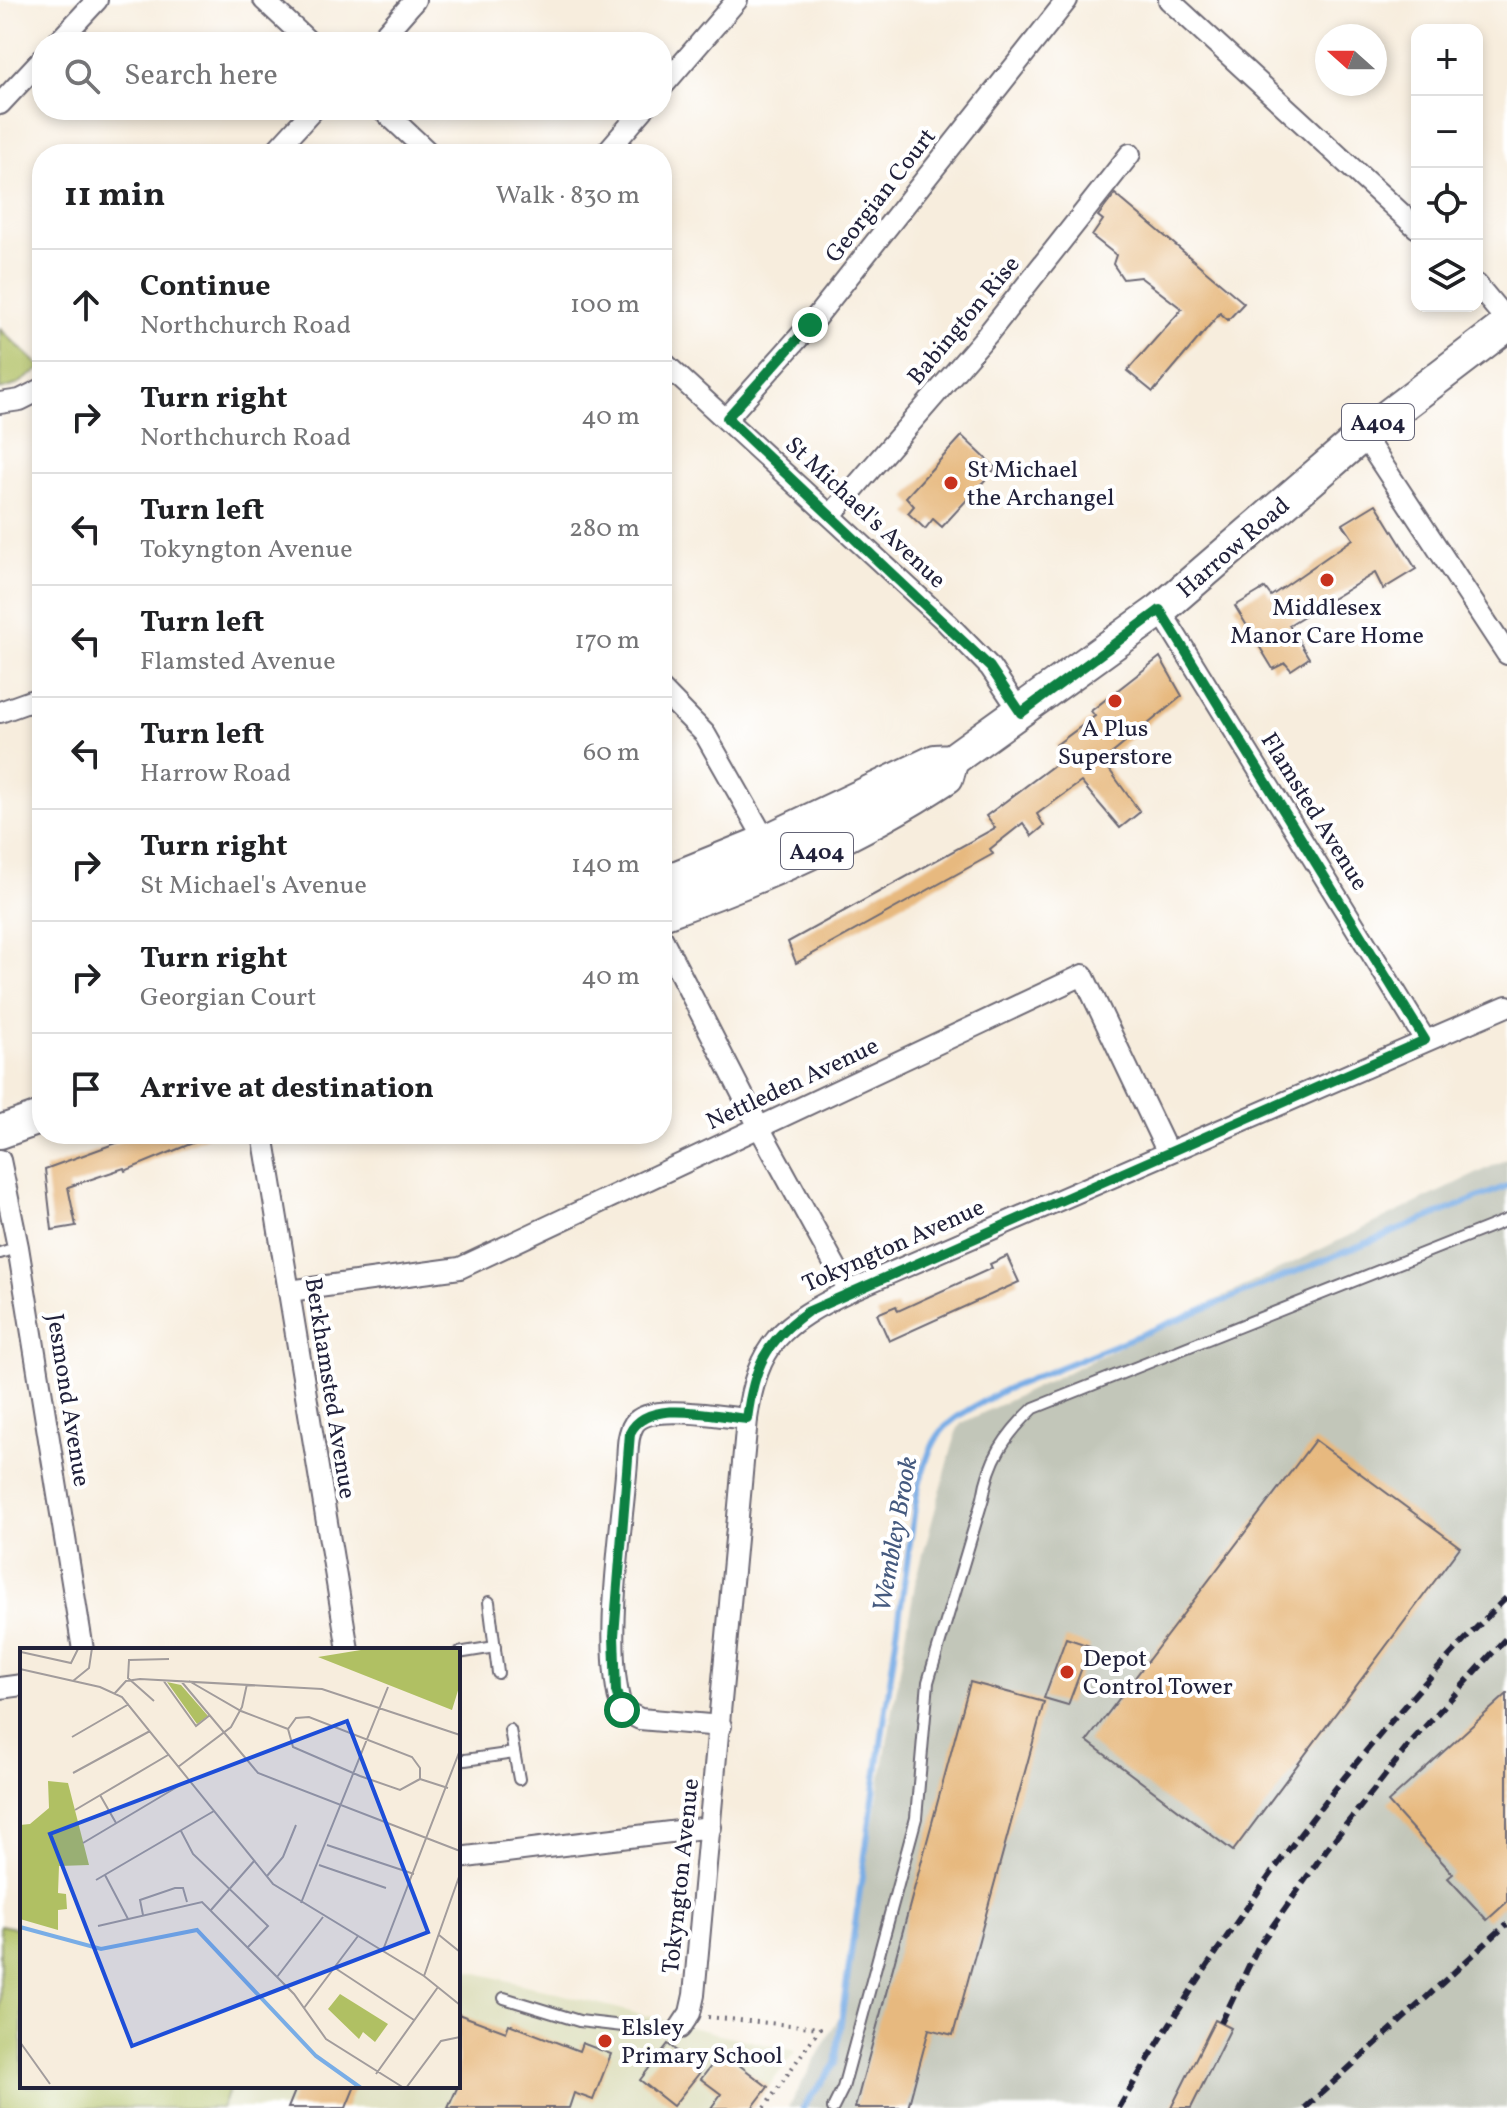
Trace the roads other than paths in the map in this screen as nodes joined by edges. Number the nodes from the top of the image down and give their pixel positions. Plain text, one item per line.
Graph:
1 (97, 0) edge
2 (264, 0) edge
3 (415, 0) edge
4 (737, 0) edge
5 (1067, 0) edge
6 (1169, 0) edge
7 (67, 32) edge
8 (298, 32) edge
9 (387, 32) edge
10 (32, 70) edge
11 (672, 75) edge
12 (0, 104) edge
13 (304, 120) edge
14 (394, 120) edge
15 (634, 120) edge
16 (282, 144) edge
17 (419, 144) edge
18 (614, 144) edge
19 (1130, 154) dead end
20 (1411, 222) edge
21 (1483, 293) edge
22 (1507, 323) edge
23 (672, 370) edge
24 (32, 394) edge
25 (0, 403) edge
26 (727, 418) junction
27 (1363, 435) junction
28 (831, 515) junction
29 (1160, 610) junction
30 (1507, 654) edge
31 (672, 700) edge
32 (32, 701) edge
33 (0, 712) edge
34 (1021, 713) junction
35 (774, 854) junction
36 (672, 880) edge
37 (672, 908) edge
38 (672, 957) edge
39 (1507, 1006) edge
40 (1425, 1040) junction
41 (32, 1121) edge
42 (759, 1127) junction
43 (0, 1132) edge
44 (265, 1144) edge
45 (1167, 1151) junction
46 (0, 1160) edge
47 (1507, 1220) edge
48 (9, 1250) edge
49 (289, 1291) junction
50 (849, 1291) junction
51 (747, 1419) junction
52 (489, 1602) dead end
53 (495, 1647) junction
54 (83, 1648) edge
55 (348, 1648) edge
56 (460, 1653) edge
57 (498, 1673) dead end
58 (20, 1685) edge
59 (0, 1688) edge
60 (721, 1726) junction
61 (510, 1730) dead end
62 (514, 1753) junction
63 (460, 1761) edge
64 (519, 1779) dead end
65 (711, 1827) junction
66 (460, 1858) edge
67 (504, 1998) dead end
68 (685, 2020) joint
69 (833, 2108) edge

1 - 7 street
2 - 8 street
3 - 9 street
4 - 11 street
5 - 26 street, Georgian Court
6 - 20 street
10 - 12 street
13 - 16 street
14 - 17 street
15 - 18 street
19 - 28 street, Babington Rise
21 - 22 street
22 - 27 main road, Harrow Road / A404
23 - 26 street, St Michael's Avenue
24 - 25 street
26 - 28 street, St Michael's Avenue
27 - 29 main road, Harrow Road / A404
27 - 30 street
28 - 34 street, St Michael's Avenue
29 - 34 main road, Harrow Road / A404
29 - 40 street, Flamsted Avenue
31 - 35 street
32 - 33 street
34 - 35 main road, Harrow Road / A404
35 - 36 main road, Harrow Road / A404
35 - 37 main road, Harrow Road / A404
38 - 42 street
39 - 40 street, Tokyngton Avenue
40 - 45 street, Tokyngton Avenue
41 - 43 main road
42 - 45 street, Nettleden Avenue
42 - 49 street, Nettleden Avenue
42 - 50 street
44 - 49 street, Berkhamsted Avenue
45 - 50 street, Tokyngton Avenue
46 - 48 street, Jesmond Avenue
47 - 69 lane
48 - 54 street, Jesmond Avenue
49 - 55 street, Berkhamsted Avenue
50 - 51 street, Tokyngton Avenue
51 - 60 street, Tokyngton Avenue
51 - 60 street
52 - 53 lane
53 - 56 lane
53 - 57 lane
58 - 59 street
60 - 65 street, Tokyngton Avenue
61 - 62 lane
62 - 63 lane
62 - 64 lane
65 - 66 street
65 - 68 street, Tokyngton Avenue
67 - 68 lane

